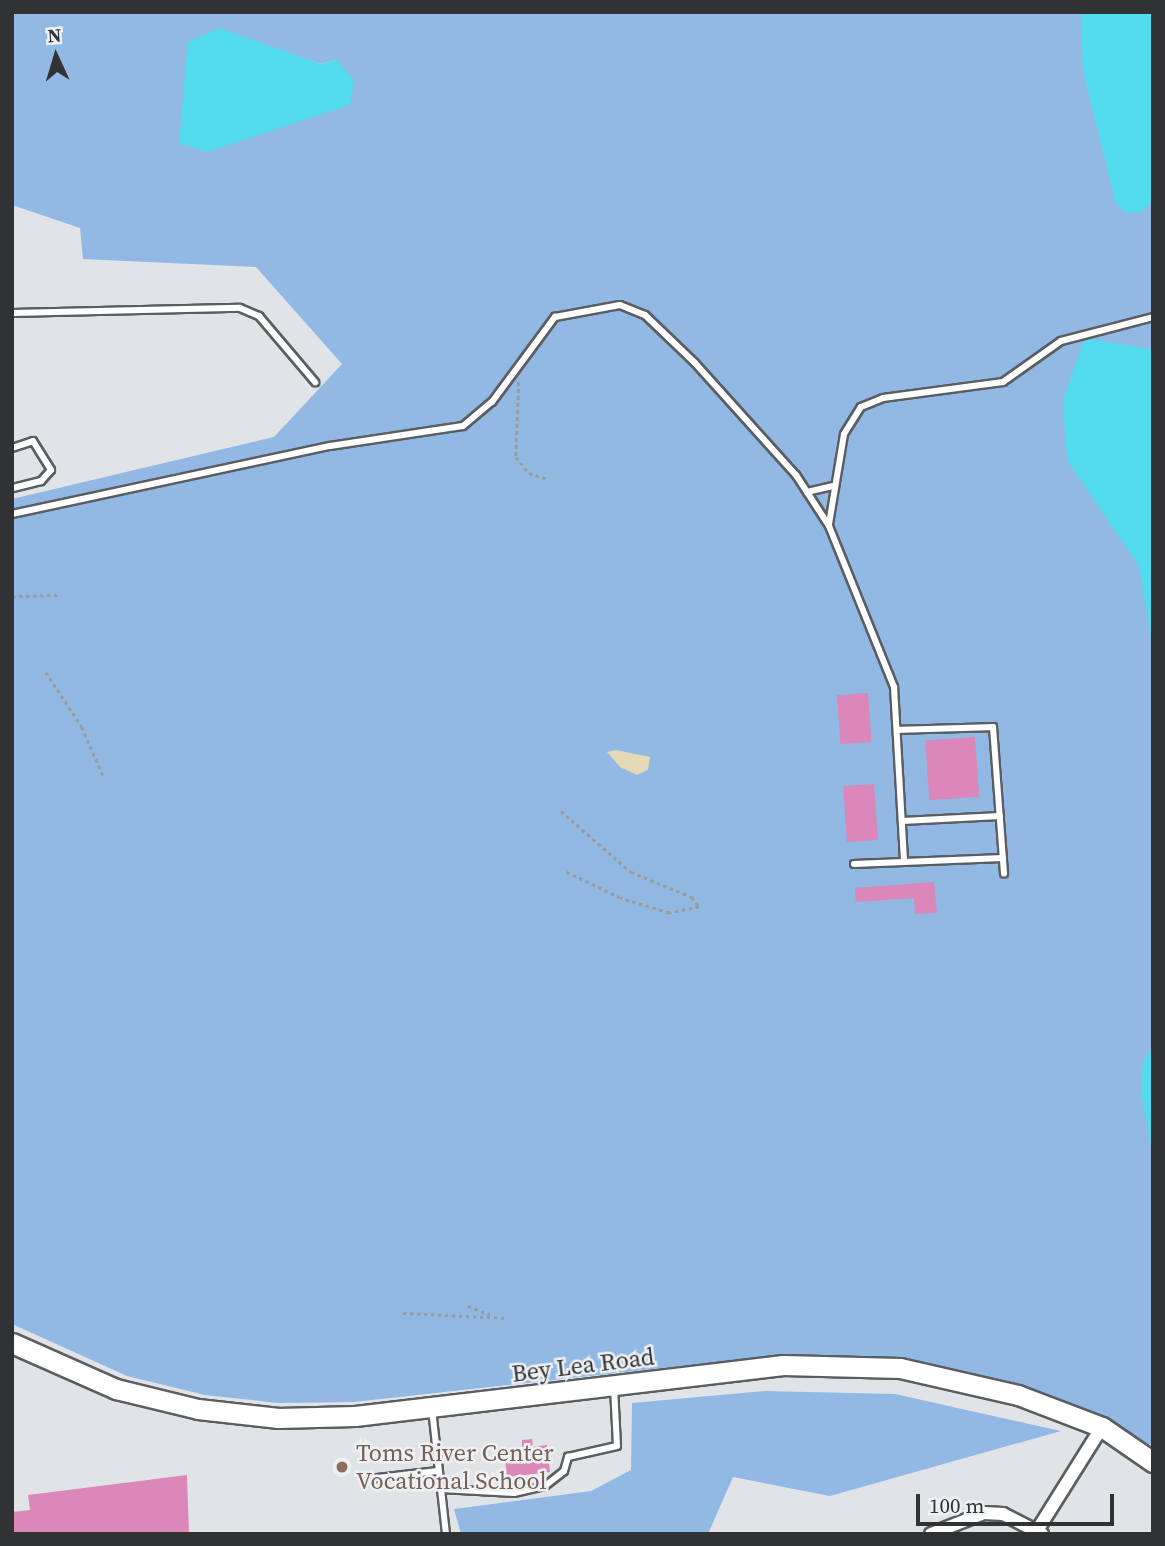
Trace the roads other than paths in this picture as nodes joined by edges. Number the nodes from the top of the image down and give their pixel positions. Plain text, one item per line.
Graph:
1 (12, 313) edge
2 (1153, 317) edge
3 (315, 382) dead end
4 (12, 448) edge
5 (832, 486) junction
6 (12, 488) edge
7 (807, 492) junction
8 (12, 514) edge
9 (829, 526) junction
10 (897, 730) junction
11 (1000, 816) junction
12 (902, 821) junction
13 (1003, 858) junction
14 (904, 862) junction
15 (854, 864) dead end
16 (1004, 874) dead end
17 (12, 1343) edge
18 (614, 1385) junction
19 (431, 1408) junction
20 (1102, 1427) junction
21 (1153, 1462) edge
22 (438, 1471) junction
23 (369, 1479) dead end
24 (440, 1489) junction
25 (1040, 1532) edge
26 (446, 1534) edge
27 (931, 1534) edge

1 - 3 lane
2 - 5 lane
4 - 6 lane
5 - 7 lane
5 - 9 lane
7 - 8 lane
7 - 9 lane
9 - 10 lane
10 - 11 lane
10 - 12 lane
11 - 12 lane
11 - 13 lane
12 - 14 lane
13 - 14 lane
13 - 16 lane
14 - 15 lane
17 - 19 main road, Bey Lea Road
18 - 19 main road, Bey Lea Road
18 - 20 main road, Bey Lea Road
18 - 24 lane
19 - 22 lane
20 - 21 main road, Bey Lea Road
20 - 25 street
22 - 23 lane
22 - 24 lane
24 - 26 lane
25 - 27 street

